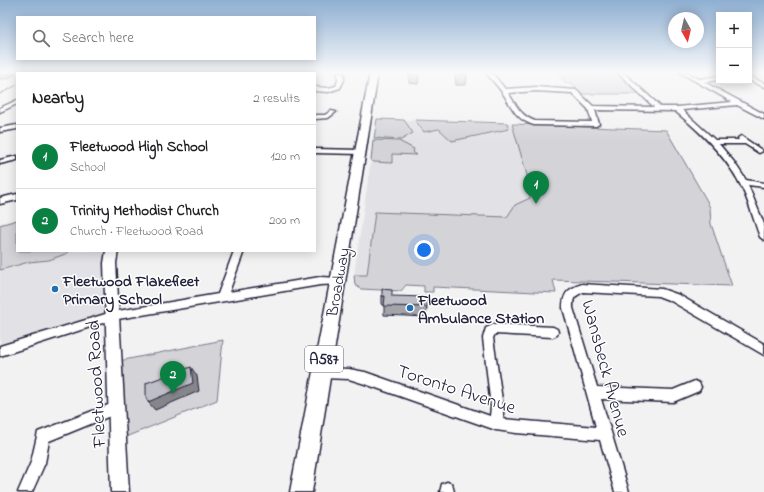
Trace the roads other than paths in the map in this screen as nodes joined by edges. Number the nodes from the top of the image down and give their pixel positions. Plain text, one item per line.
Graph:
1 (370, 96) edge
2 (507, 96) edge
3 (579, 96) edge
4 (647, 96) edge
5 (726, 96) edge
6 (16, 102) edge
7 (738, 103) junction
8 (591, 108) junction
9 (677, 108) junction
10 (660, 109) junction
11 (0, 110) edge
12 (333, 112) dead end
13 (316, 117) edge
14 (764, 117) edge
15 (16, 127) edge
16 (0, 130) edge
17 (740, 137) dead end
18 (714, 142) junction
19 (745, 142) junction
20 (316, 151) edge
21 (759, 151) dead end
22 (360, 152) junction
23 (16, 158) edge
24 (0, 162) edge
25 (742, 182) junction
26 (764, 185) edge
27 (16, 197) edge
28 (0, 201) edge
29 (764, 235) edge
30 (112, 252) edge
31 (239, 252) edge
32 (338, 281) junction
33 (223, 297) junction
34 (112, 316) junction
35 (553, 332) dead end
36 (764, 350) edge
37 (0, 351) edge
38 (322, 372) junction
39 (695, 387) dead end
40 (593, 393) junction
41 (116, 408) junction
42 (496, 424) junction
43 (605, 434) junction
44 (25, 492) edge
45 (120, 492) edge
46 (301, 492) edge
47 (622, 492) edge

1 - 22 main road, Broadway / A587
2 - 8 street
3 - 8 street
4 - 10 street
5 - 7 street
6 - 11 street
7 - 9 street
7 - 14 street
8 - 10 street
9 - 10 street
9 - 18 street
12 - 13 street
15 - 16 street
17 - 19 street
18 - 19 street
18 - 25 street
19 - 21 street
20 - 22 street
22 - 32 main road, Broadway / A587
23 - 24 street
25 - 26 street
25 - 29 street
27 - 28 street
30 - 34 street, Fleetwood Road
31 - 33 street
32 - 33 street
32 - 38 main road, Broadway / A587
33 - 34 street
34 - 37 street
34 - 41 street, Fleetwood Road
35 - 42 street
36 - 40 street, Wansbeck Avenue
38 - 42 street, Toronto Avenue
38 - 46 main road, Broadway / A587
39 - 40 street
40 - 43 street, Wansbeck Avenue
41 - 44 street
41 - 45 street, Fleetwood Road
42 - 43 street, Toronto Avenue
43 - 47 street, Wansbeck Avenue

